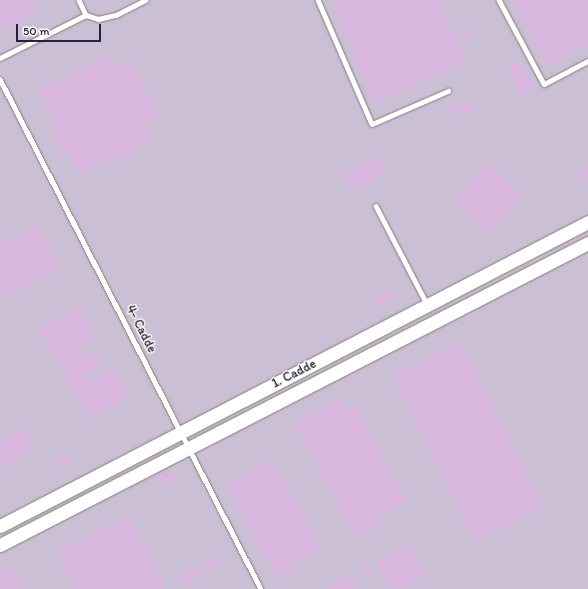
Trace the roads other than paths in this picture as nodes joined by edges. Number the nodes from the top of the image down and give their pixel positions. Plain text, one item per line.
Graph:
1 (79, 0) edge
2 (145, 0) edge
3 (318, 0) edge
4 (499, 0) edge
5 (86, 15) junction
6 (0, 58) edge
7 (588, 61) edge
8 (0, 79) edge
9 (448, 91) dead end
10 (376, 206) dead end
11 (588, 222) edge
12 (588, 243) edge
13 (428, 305) junction
14 (182, 433) junction
15 (189, 449) junction
16 (0, 526) edge
17 (0, 546) edge
18 (261, 589) edge

1 - 5 lane
2 - 5 lane
3 - 9 lane
4 - 7 lane
5 - 6 lane
8 - 14 lane, 4- Cadde
10 - 13 lane
11 - 13 street, 1. Cadde
12 - 15 street
13 - 14 street, 1. Cadde
14 - 15 lane, 4- Cadde
14 - 16 street, 1. Cadde
15 - 17 street
15 - 18 lane, 4- Cadde

